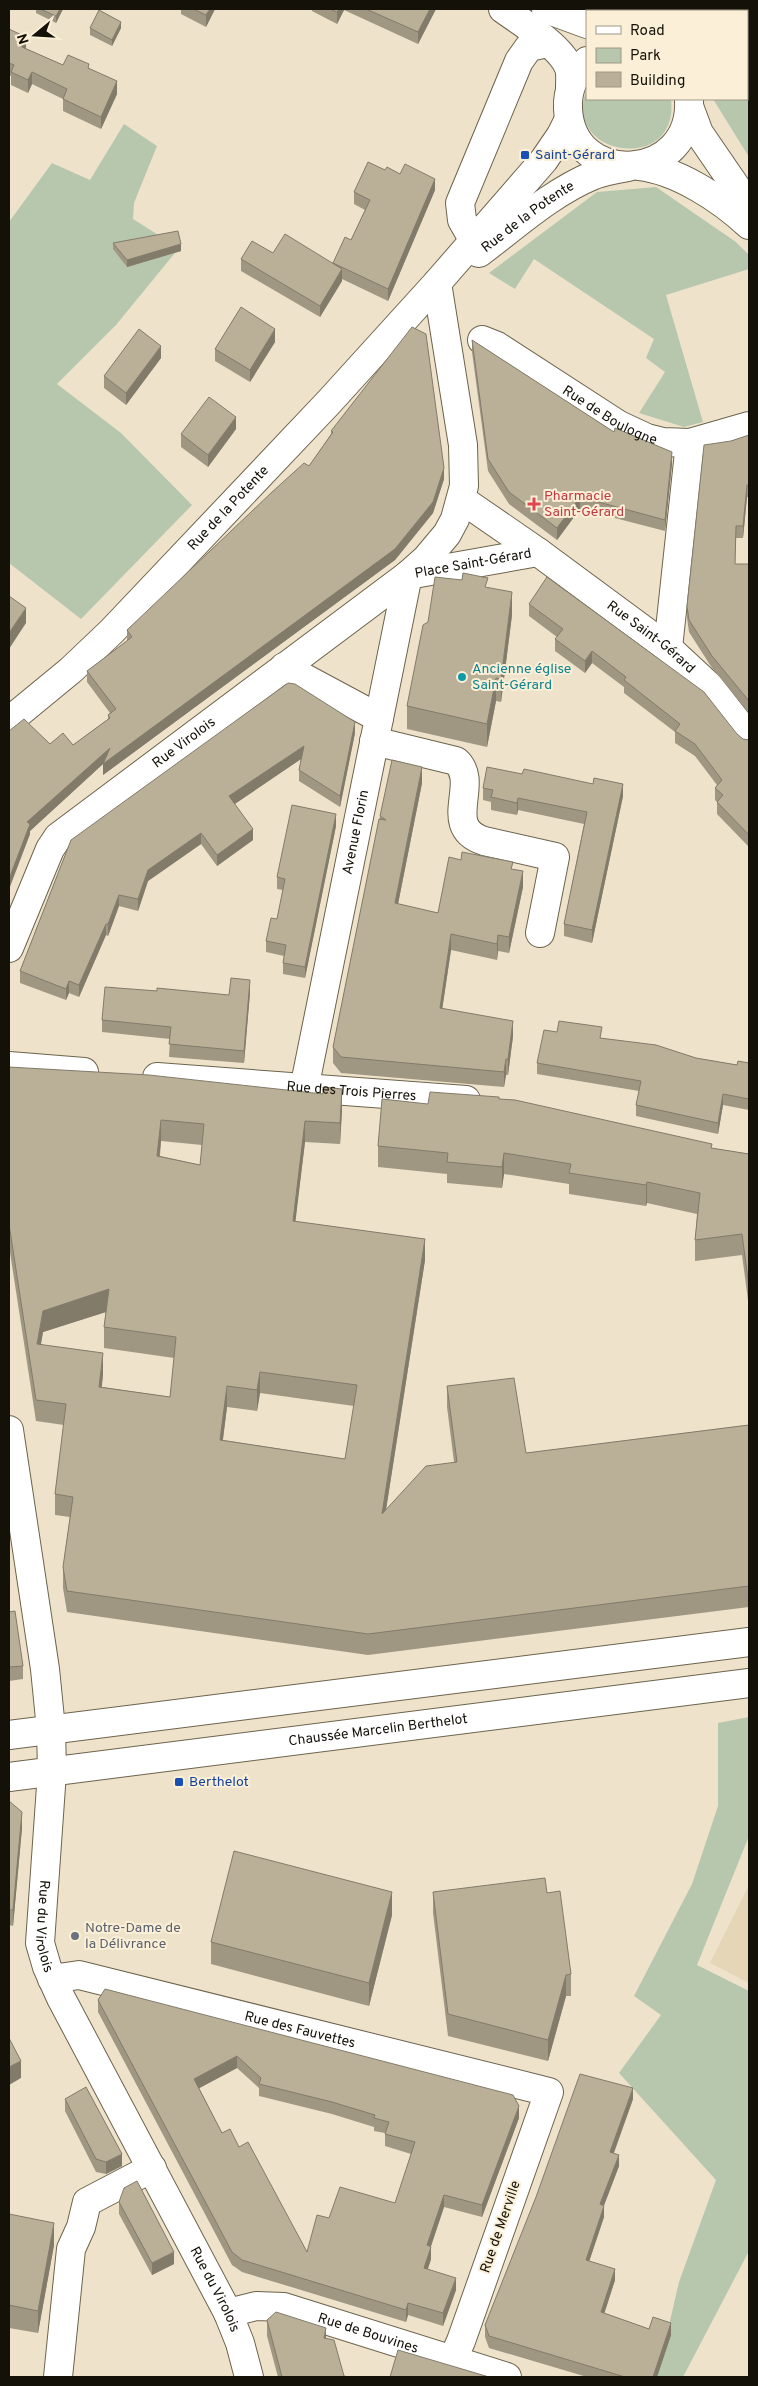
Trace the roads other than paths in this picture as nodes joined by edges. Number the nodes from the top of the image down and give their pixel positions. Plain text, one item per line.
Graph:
1 (503, 9) edge
2 (546, 9) edge
3 (586, 24) edge
4 (547, 42) junction
5 (586, 62) edge
6 (570, 87) junction
7 (689, 104) edge
8 (569, 118) junction
9 (634, 166) junction
10 (749, 206) edge
11 (749, 225) edge
12 (474, 241) junction
13 (437, 283) junction
14 (482, 340) dead end
15 (749, 426) edge
16 (690, 444) junction
17 (461, 499) junction
18 (538, 552) junction
19 (408, 576) junction
20 (668, 648) junction
21 (284, 667) junction
22 (9, 721) edge
23 (377, 730) junction
24 (749, 737) edge
25 (540, 933) dead end
26 (9, 948) edge
27 (9, 1066) edge
28 (107, 1074) edge
29 (137, 1076) edge
30 (304, 1089) junction
31 (494, 1102) edge
32 (9, 1430) edge
33 (749, 1642) edge
34 (749, 1683) edge
35 (51, 1729) junction
36 (9, 1734) edge
37 (52, 1772) junction
38 (9, 1777) edge
39 (52, 1979) junction
40 (549, 2092) joint
41 (152, 2168) junction
42 (228, 2313) junction
43 (452, 2361) junction
44 (58, 2377) edge
45 (249, 2377) edge
46 (507, 2377) edge

1 - 4 street
2 - 3 street
4 - 6 street
4 - 12 street
5 - 6 street
6 - 8 street
7 - 9 street
7 - 10 street
8 - 9 street
8 - 12 street, Rue de la Potente
9 - 11 street
9 - 13 street, Rue de la Potente
12 - 13 street, Rue de la Potente
13 - 17 street, Place Saint-Gérard
13 - 22 street, Rue de la Potente
14 - 16 street, Rue de Boulogne
15 - 16 street, Rue de Boulogne
16 - 20 street
17 - 18 street, Place Saint-Gérard
17 - 19 street, Place Saint-Gérard
18 - 19 street, Place Saint-Gérard
18 - 20 street, Rue Saint-Gérard
19 - 21 street, Rue Virolois
19 - 23 street, Avenue Florin
20 - 24 street, Rue Saint-Gérard
21 - 23 street
21 - 26 street, Rue Virolois
23 - 25 street
23 - 30 street, Avenue Florin
27 - 28 street
29 - 30 street, Rue des Trois Pierres
30 - 31 street, Rue des Trois Pierres
32 - 35 street, Rue du Virolois
33 - 35 street
34 - 37 street, Chaussée Marcelin Berthelot
35 - 36 street
35 - 37 street, Rue du Virolois
37 - 38 street, Chaussée Marcelin Berthelot
37 - 39 street, Rue du Virolois
39 - 40 street, Rue des Fauvettes
39 - 41 street, Rue du Virolois
40 - 43 street, Rue de Merville
41 - 42 street, Rue du Virolois
41 - 44 street
42 - 43 street, Rue de Bouvines
42 - 45 street, Rue du Virolois
43 - 46 street, Rue de Bouvines

